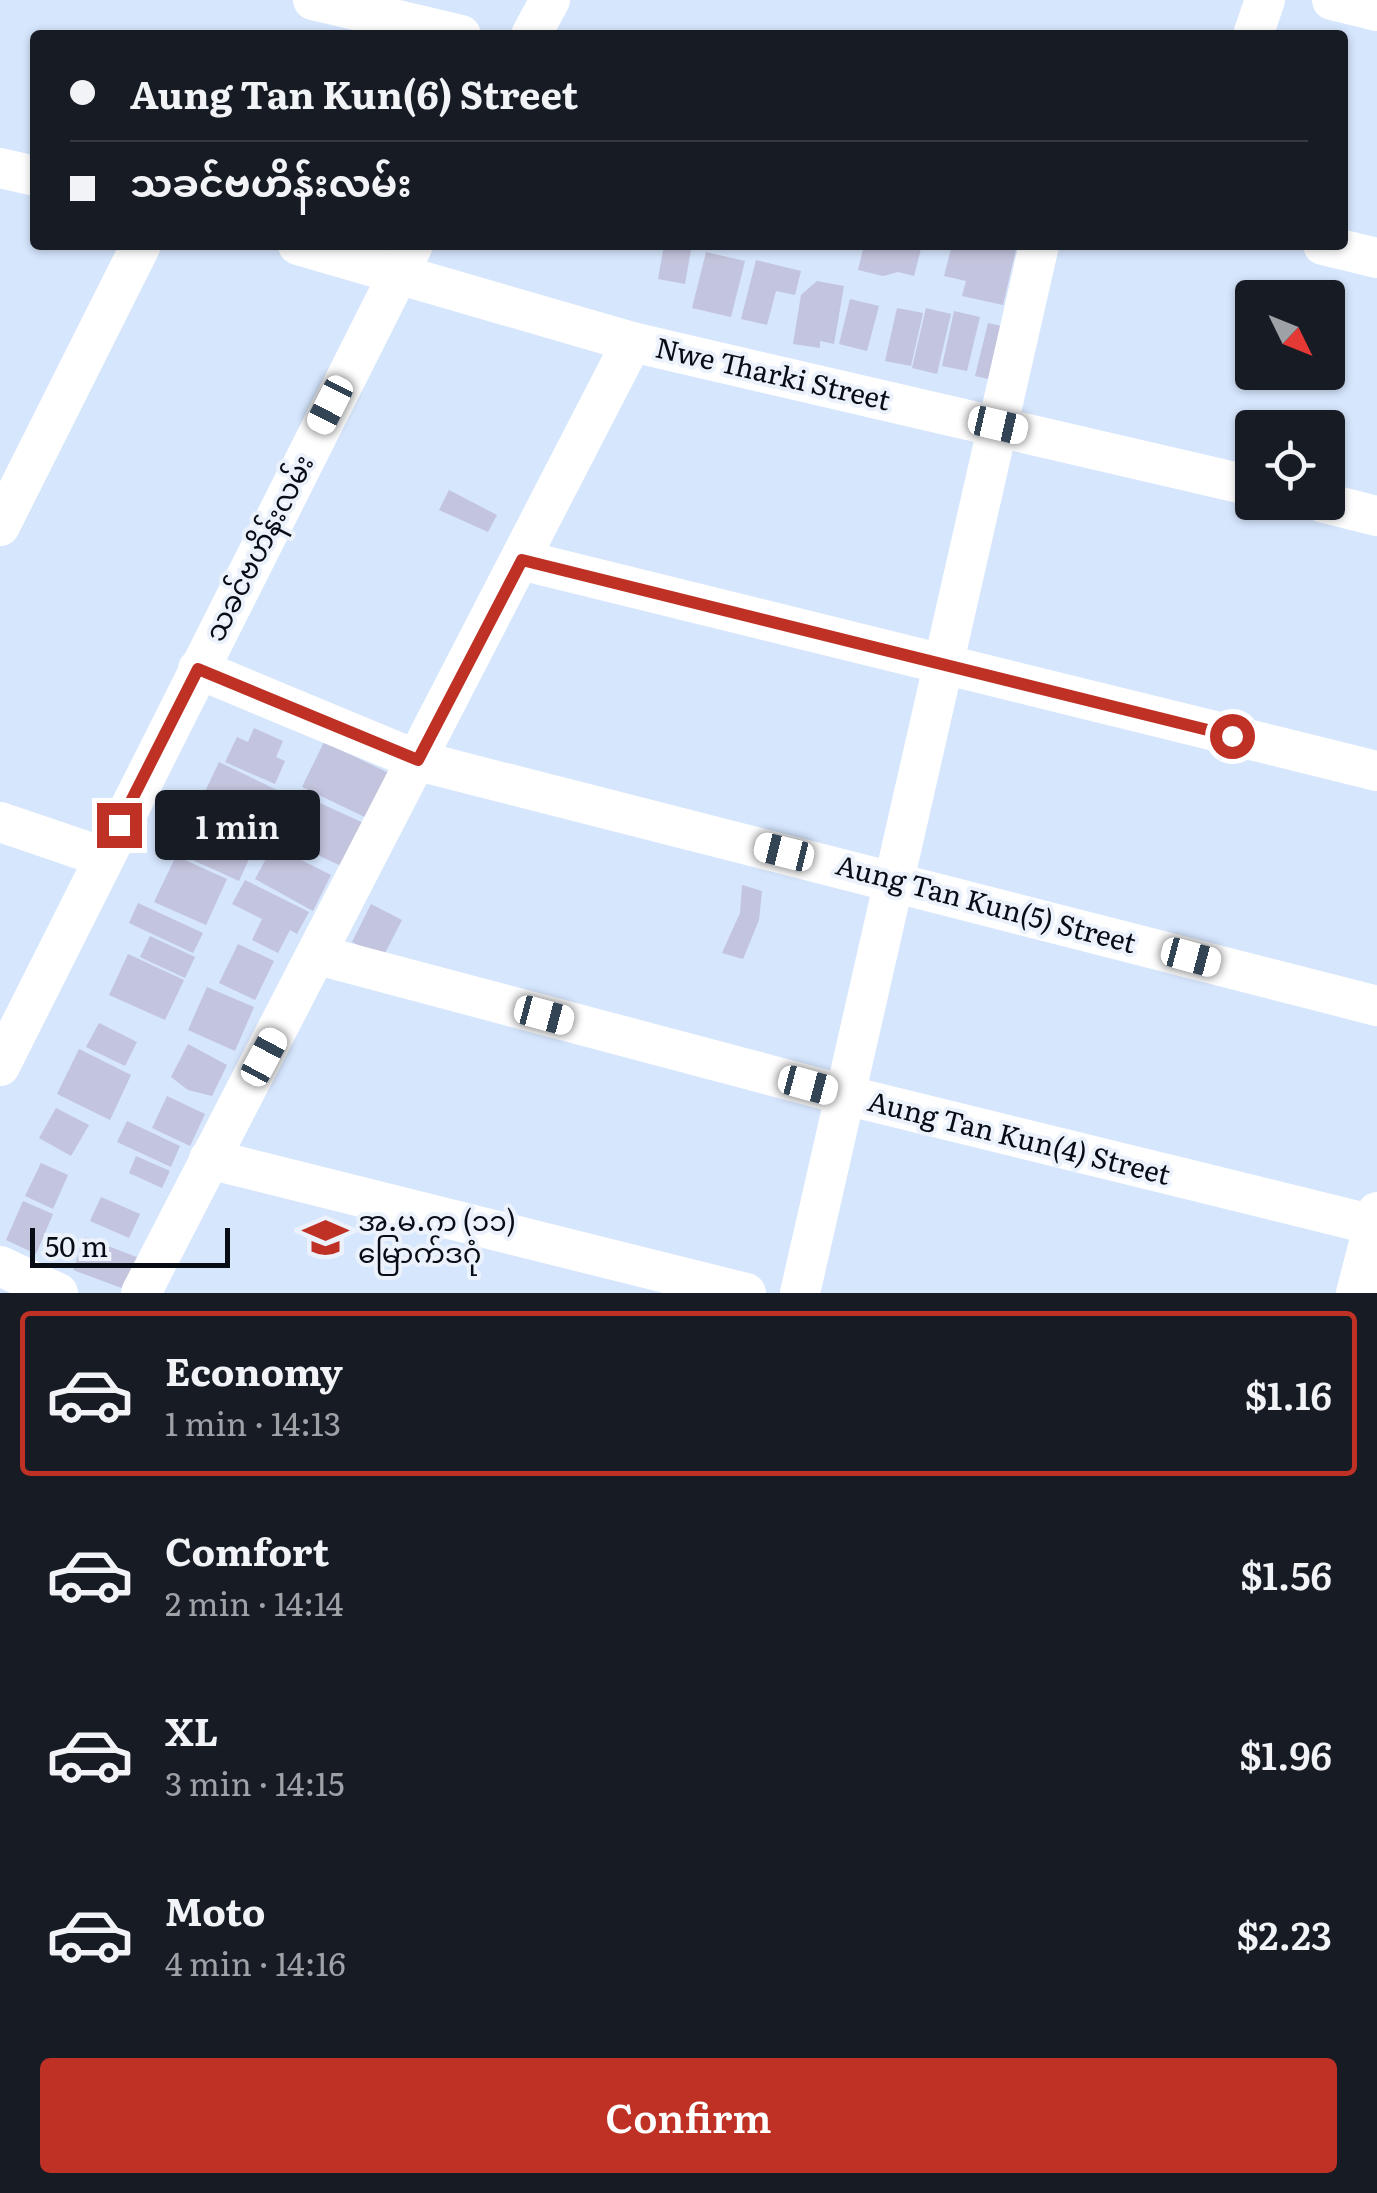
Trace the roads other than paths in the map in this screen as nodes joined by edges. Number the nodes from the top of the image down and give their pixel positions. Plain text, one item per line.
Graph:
1 (313, 0) edge
2 (550, 0) edge
3 (1265, 0) edge
4 (1332, 0) edge
5 (1377, 11) edge
6 (440, 30) edge
7 (534, 30) edge
8 (1255, 30) edge
9 (0, 168) edge
10 (30, 175) edge
11 (138, 250) edge
12 (336, 250) edge
13 (1038, 250) edge
14 (1343, 250) edge
15 (1377, 258) edge
16 (405, 259) edge
17 (632, 342) junction
18 (998, 425) junction
19 (1235, 482) edge
20 (1345, 508) edge
21 (1377, 516) edge
22 (0, 526) edge
23 (522, 560) junction
24 (941, 665) junction
25 (198, 669) junction
26 (418, 760) junction
27 (1377, 771) edge
28 (0, 822) edge
29 (104, 857) junction
30 (893, 879) junction
31 (318, 956) junction
32 (1377, 1006) edge
33 (0, 1066) edge
34 (846, 1095) junction
35 (209, 1159) junction
36 (1375, 1219) edge
37 (0, 1266) edge
38 (58, 1293) edge
39 (142, 1293) edge
40 (746, 1293) edge
41 (800, 1293) edge
42 (1356, 1293) edge

1 - 6 street
2 - 7 street
3 - 8 street
4 - 5 street
9 - 10 street
11 - 22 street
12 - 16 street, Nwe Tharki Street
13 - 18 street
14 - 15 street
16 - 17 street, Nwe Tharki Street
16 - 25 street, သခင်ဗဟိန်းလမ်း
17 - 18 street, Nwe Tharki Street
17 - 23 street
18 - 19 street, Nwe Tharki Street
18 - 24 street
20 - 21 street
23 - 24 street
23 - 26 street
24 - 27 street
24 - 30 street
25 - 26 street, Aung Tan Kun(5) Street
25 - 29 street, သခင်ဗဟိန်းလမ်း
26 - 30 street, Aung Tan Kun(5) Street
26 - 31 street
28 - 29 street
29 - 33 street, သခင်ဗဟိန်းလမ်း
30 - 32 street, Aung Tan Kun(5) Street
30 - 34 street
31 - 34 street, Aung Tan Kun(4) Street
31 - 35 street
34 - 36 street, Aung Tan Kun(4) Street
34 - 41 street
35 - 39 street
35 - 40 street
36 - 42 street
37 - 38 street

